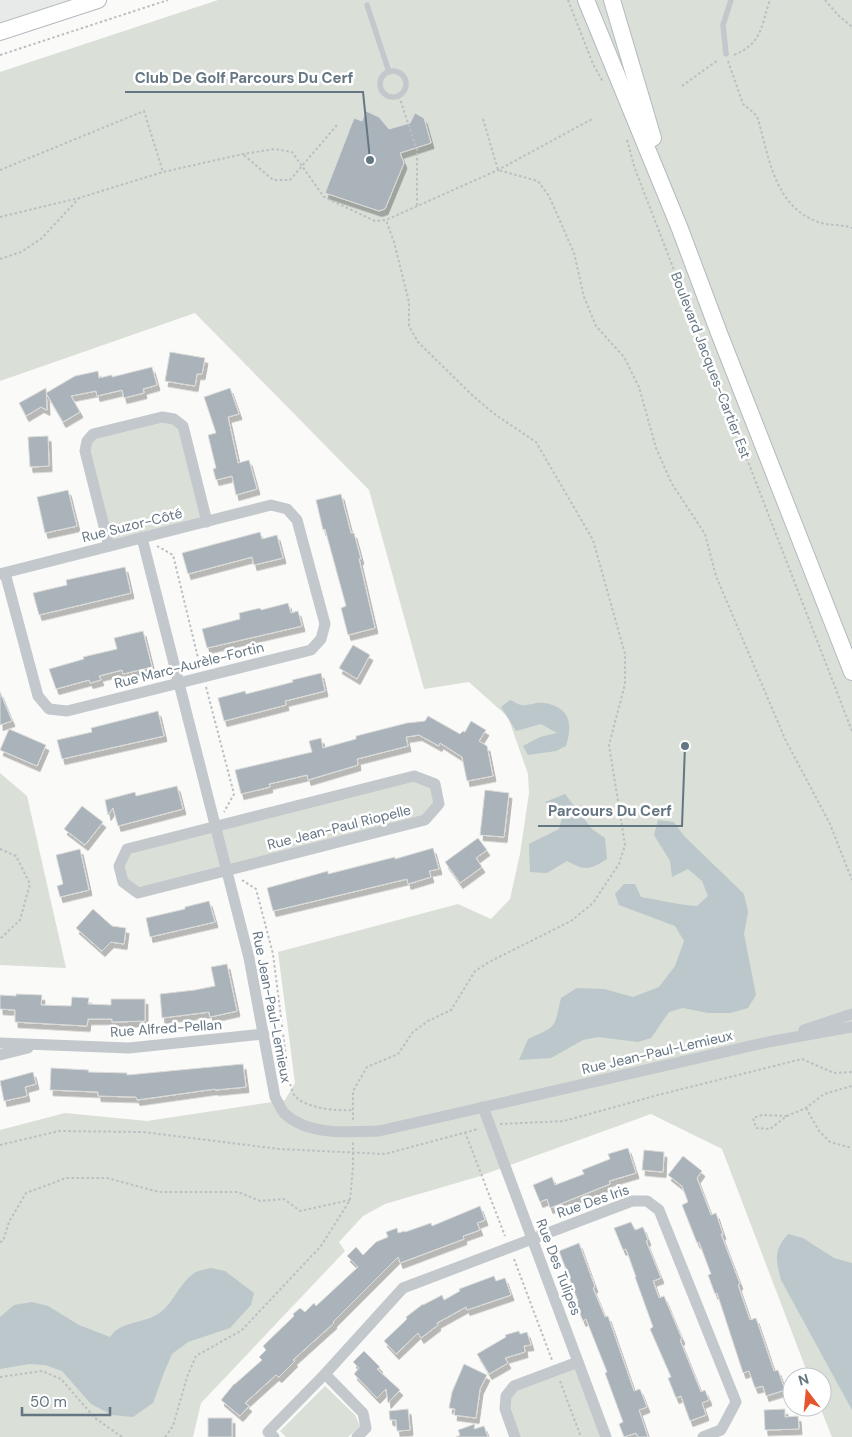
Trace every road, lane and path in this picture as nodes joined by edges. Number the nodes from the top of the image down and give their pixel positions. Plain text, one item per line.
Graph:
1 (98, 0) edge
2 (168, 0) edge
3 (568, 0) edge
4 (586, 0) edge
5 (612, 0) edge
6 (731, 0) edge
7 (770, 0) edge
8 (825, 0) edge
9 (366, 2) edge
10 (852, 27) edge
11 (0, 32) edge
12 (726, 54) junction
13 (0, 55) edge
14 (389, 72) junction
15 (682, 86) dead end
16 (608, 90) dead end
17 (399, 96) junction
18 (594, 118) dead end
19 (483, 119) dead end
20 (336, 125) dead end
21 (626, 136) dead end
22 (243, 154) junction
23 (302, 166) junction
24 (0, 170) edge
25 (498, 170) junction
26 (163, 172) junction
27 (79, 198) junction
28 (417, 206) junction
29 (0, 217) edge
30 (386, 220) junction
31 (852, 228) edge
32 (680, 229) junction
33 (0, 259) edge
34 (271, 506) joint
35 (207, 522) junction
36 (142, 538) junction
37 (109, 546) junction
38 (3, 574) edge
39 (852, 672) edge
40 (179, 683) junction
41 (852, 731) edge
42 (216, 827) junction
43 (0, 849) edge
44 (227, 871) junction
45 (852, 880) edge
46 (0, 939) edge
47 (852, 1014) edge
48 (852, 1027) edge
49 (264, 1034) junction
50 (768, 1042) junction
51 (0, 1043) edge
52 (39, 1045) junction
53 (0, 1055) edge
54 (852, 1072) edge
55 (852, 1086) edge
56 (353, 1091) dead end
57 (483, 1107) junction
58 (806, 1108) junction
59 (353, 1110) dead end
60 (787, 1116) junction
61 (490, 1126) junction
62 (465, 1132) junction
63 (0, 1146) edge
64 (852, 1148) edge
65 (353, 1152) junction
66 (350, 1200) junction
67 (532, 1238) junction
68 (0, 1242) edge
69 (510, 1247) junction
70 (578, 1362) junction
71 (556, 1370) junction
72 (325, 1374) junction
73 (0, 1376) edge
74 (122, 1437) edge
75 (165, 1437) edge
76 (274, 1437) edge
77 (357, 1437) edge
78 (515, 1437) edge
79 (581, 1437) edge
80 (606, 1437) edge
81 (703, 1437) edge

1 - 11 main road
2 - 13 path
3 - 16 path
4 - 32 main road, Boulevard Jacques-Cartier Est
5 - 32 main road, Boulevard Jacques-Cartier Est
6 - 12 lane
7 - 12 path
8 - 10 path
9 - 14 lane
12 - 15 path
12 - 31 path
14 - 17 lane
14 - 17 lane
17 - 28 path
18 - 25 path
19 - 25 path
20 - 23 path
21 - 41 path, Boulevard Jacques-Cartier Est
22 - 23 path
22 - 23 path
22 - 26 path
23 - 30 path
24 - 26 path
25 - 28 path
25 - 45 path
26 - 27 path
27 - 29 path
27 - 33 path
28 - 30 path
30 - 56 path
32 - 39 main road, Boulevard Jacques-Cartier Est
34 - 35 street, Rue Suzor-Côté
34 - 40 street, Rue Marc-Aurèle-Fortin
35 - 36 street, Rue Suzor-Côté
35 - 37 street
36 - 37 street, Rue Suzor-Côté
36 - 40 street, Rue Jean-Paul-Lemieux
37 - 38 street, Rue Suzor-Côté
38 - 40 street, Rue Marc-Aurèle-Fortin
40 - 42 street, Rue Jean-Paul-Lemieux
42 - 44 street, Rue Jean-Paul-Lemieux
42 - 44 street, Rue Jean-Paul Riopelle
42 - 44 street, Rue Jean-Paul Riopelle
43 - 46 path
44 - 49 street, Rue Jean-Paul-Lemieux
44 - 59 path
47 - 50 street, Rue Jean-Paul-Lemieux
48 - 50 street, Rue Jean-Paul-Lemieux
49 - 52 street, Rue Alfred-Pellan
49 - 57 street, Rue Jean-Paul-Lemieux
50 - 57 street, Rue Jean-Paul-Lemieux
51 - 52 street, Rue Alfred-Pellan
52 - 53 street, Rue Alfred-Pellan
54 - 61 path
55 - 58 path
57 - 61 street, Rue Des Tulipes
58 - 60 path
58 - 64 path
60 - 60 path
61 - 62 path
61 - 67 street, Rue Des Tulipes
62 - 65 path
62 - 69 path
63 - 65 path
65 - 66 path
66 - 68 path
66 - 75 path
67 - 69 street, Rue Des Iris
67 - 70 street, Rue Des Tulipes
67 - 81 street, Rue Des Iris
69 - 71 path
69 - 72 street, Rue Des Iris
70 - 71 street
70 - 80 street, Rue Des Tulipes
71 - 78 street
71 - 79 path
72 - 76 street, Rue Des Iris
72 - 77 street
73 - 74 path

